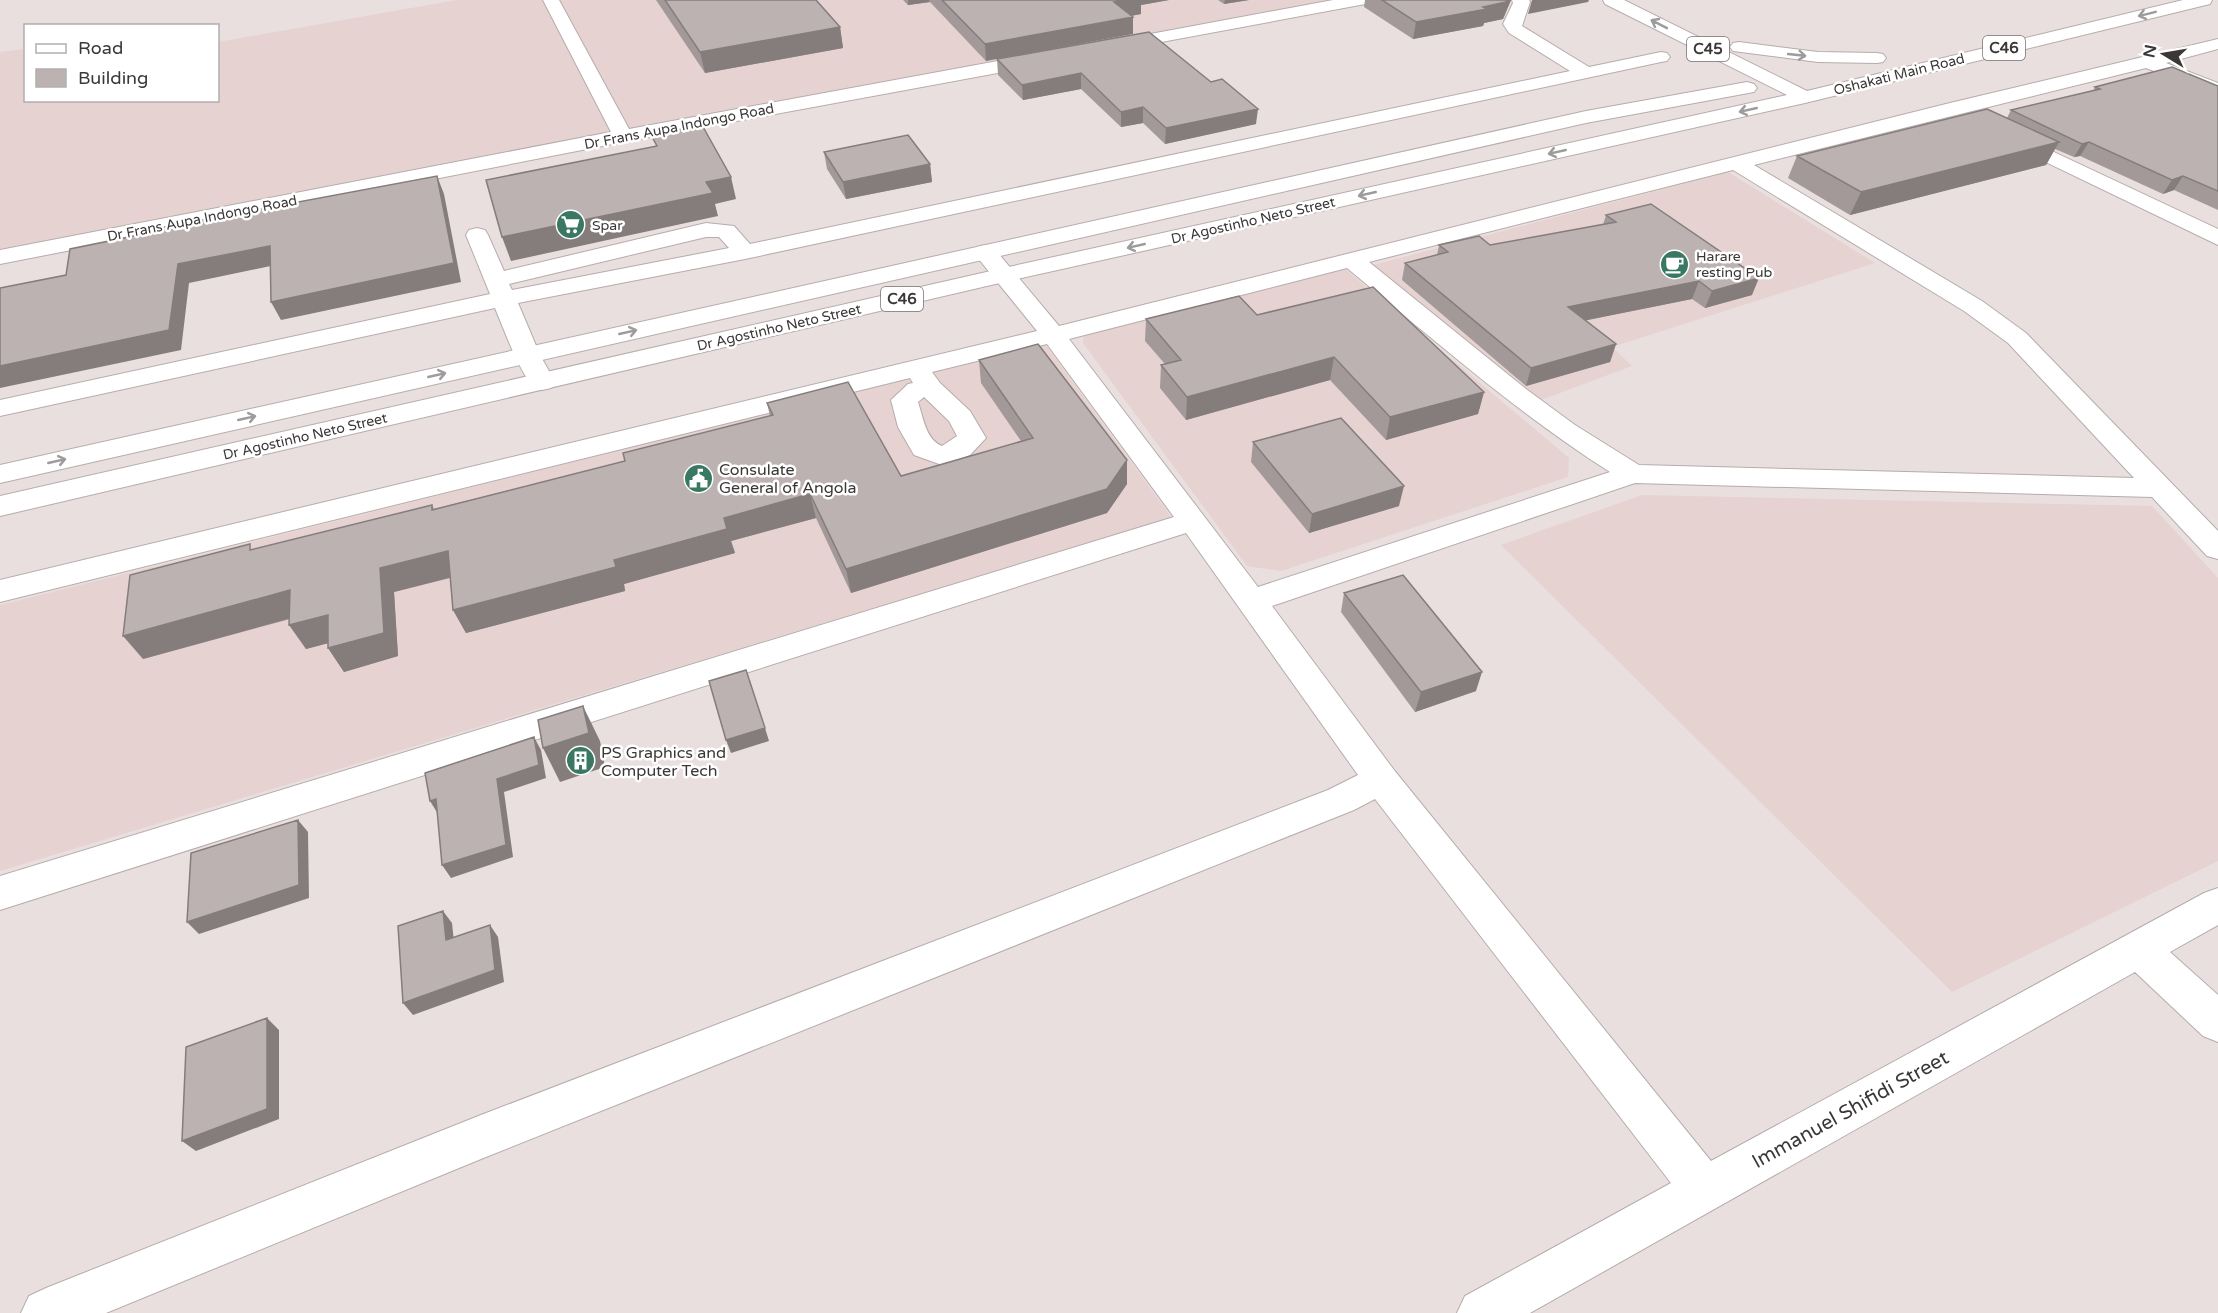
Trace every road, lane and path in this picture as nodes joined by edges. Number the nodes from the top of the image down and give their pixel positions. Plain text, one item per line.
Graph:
1 (551, 0) edge
2 (1360, 0) edge
3 (1520, 0) edge
4 (1611, 0) edge
5 (1642, 0) edge
6 (2204, 0) edge
7 (2218, 44) edge
8 (1738, 47) junction
9 (1090, 50) edge
10 (1711, 50) junction
11 (1900, 53) dead end
12 (1056, 56) edge
13 (1661, 57) dead end
14 (1877, 58) junction
15 (2148, 62) junction
16 (1586, 73) junction
17 (1775, 83) junction
18 (1804, 83) junction
19 (2218, 90) edge
20 (1702, 96) junction
21 (1950, 109) junction
22 (623, 136) junction
23 (1738, 164) junction
24 (477, 235) dead end
25 (2218, 238) edge
26 (985, 252) junction
27 (0, 257) edge
28 (1350, 260) junction
29 (1004, 275) junction
30 (501, 289) junction
31 (1053, 335) junction
32 (527, 354) junction
33 (542, 382) junction
34 (0, 408) edge
35 (0, 474) edge
36 (1633, 474) junction
37 (2161, 488) junction
38 (0, 506) edge
39 (1193, 521) junction
40 (2218, 549) edge
41 (0, 591) edge
42 (1251, 601) junction
43 (1381, 780) junction
44 (0, 893) edge
45 (2218, 905) edge
46 (2138, 949) junction
47 (2218, 1022) edge
48 (1705, 1190) junction
49 (46, 1313) edge
50 (1482, 1313) edge

1 - 22 street
2 - 9 street
3 - 16 street
10 -> 4 street, C45
5 - 8 street, C45
6 -> 18 street, Oshakati Main Road / C46
7 - 15 street
8 -> 14 street
8 - 18 street, C45
10 - 17 street, C45
10 - 20 street
11 - 14 street, Oshakati Main Road / C46
12 - 22 street, Dr Frans Aupa Indongo Road
13 - 16 street
14 - 18 street, Oshakati Main Road / C46
15 - 19 street
15 - 21 street
16 - 30 street
17 - 18 street, C45
17 - 20 street, Dr Agostinho Neto Street / C46
18 -> 29 street, Dr Agostinho Neto Street / C46
20 - 26 street, Dr Agostinho Neto Street / C46
21 - 23 street
21 - 25 street
22 - 27 street, Dr Frans Aupa Indongo Road
23 - 28 street
23 - 37 street
24 - 30 street
26 - 29 street
32 -> 26 street, Dr Agostinho Neto Street / C46
28 - 31 street
28 - 36 street
29 - 31 street
29 - 33 street, Dr Agostinho Neto Street / C46
30 - 32 street
30 - 34 street
31 - 39 street
31 - 41 street
32 - 33 street
35 -> 32 street, Dr Agostinho Neto Street / C46
33 - 38 street, Dr Agostinho Neto Street / C46
36 - 37 street
36 - 42 street
37 - 40 street
39 - 42 street
39 - 44 street
42 - 43 street
43 - 48 street
43 - 49 street
45 - 46 street, Immanuel Shifidi Street
46 - 47 street
46 - 48 street, Immanuel Shifidi Street
48 - 50 street, Immanuel Shifidi Street

